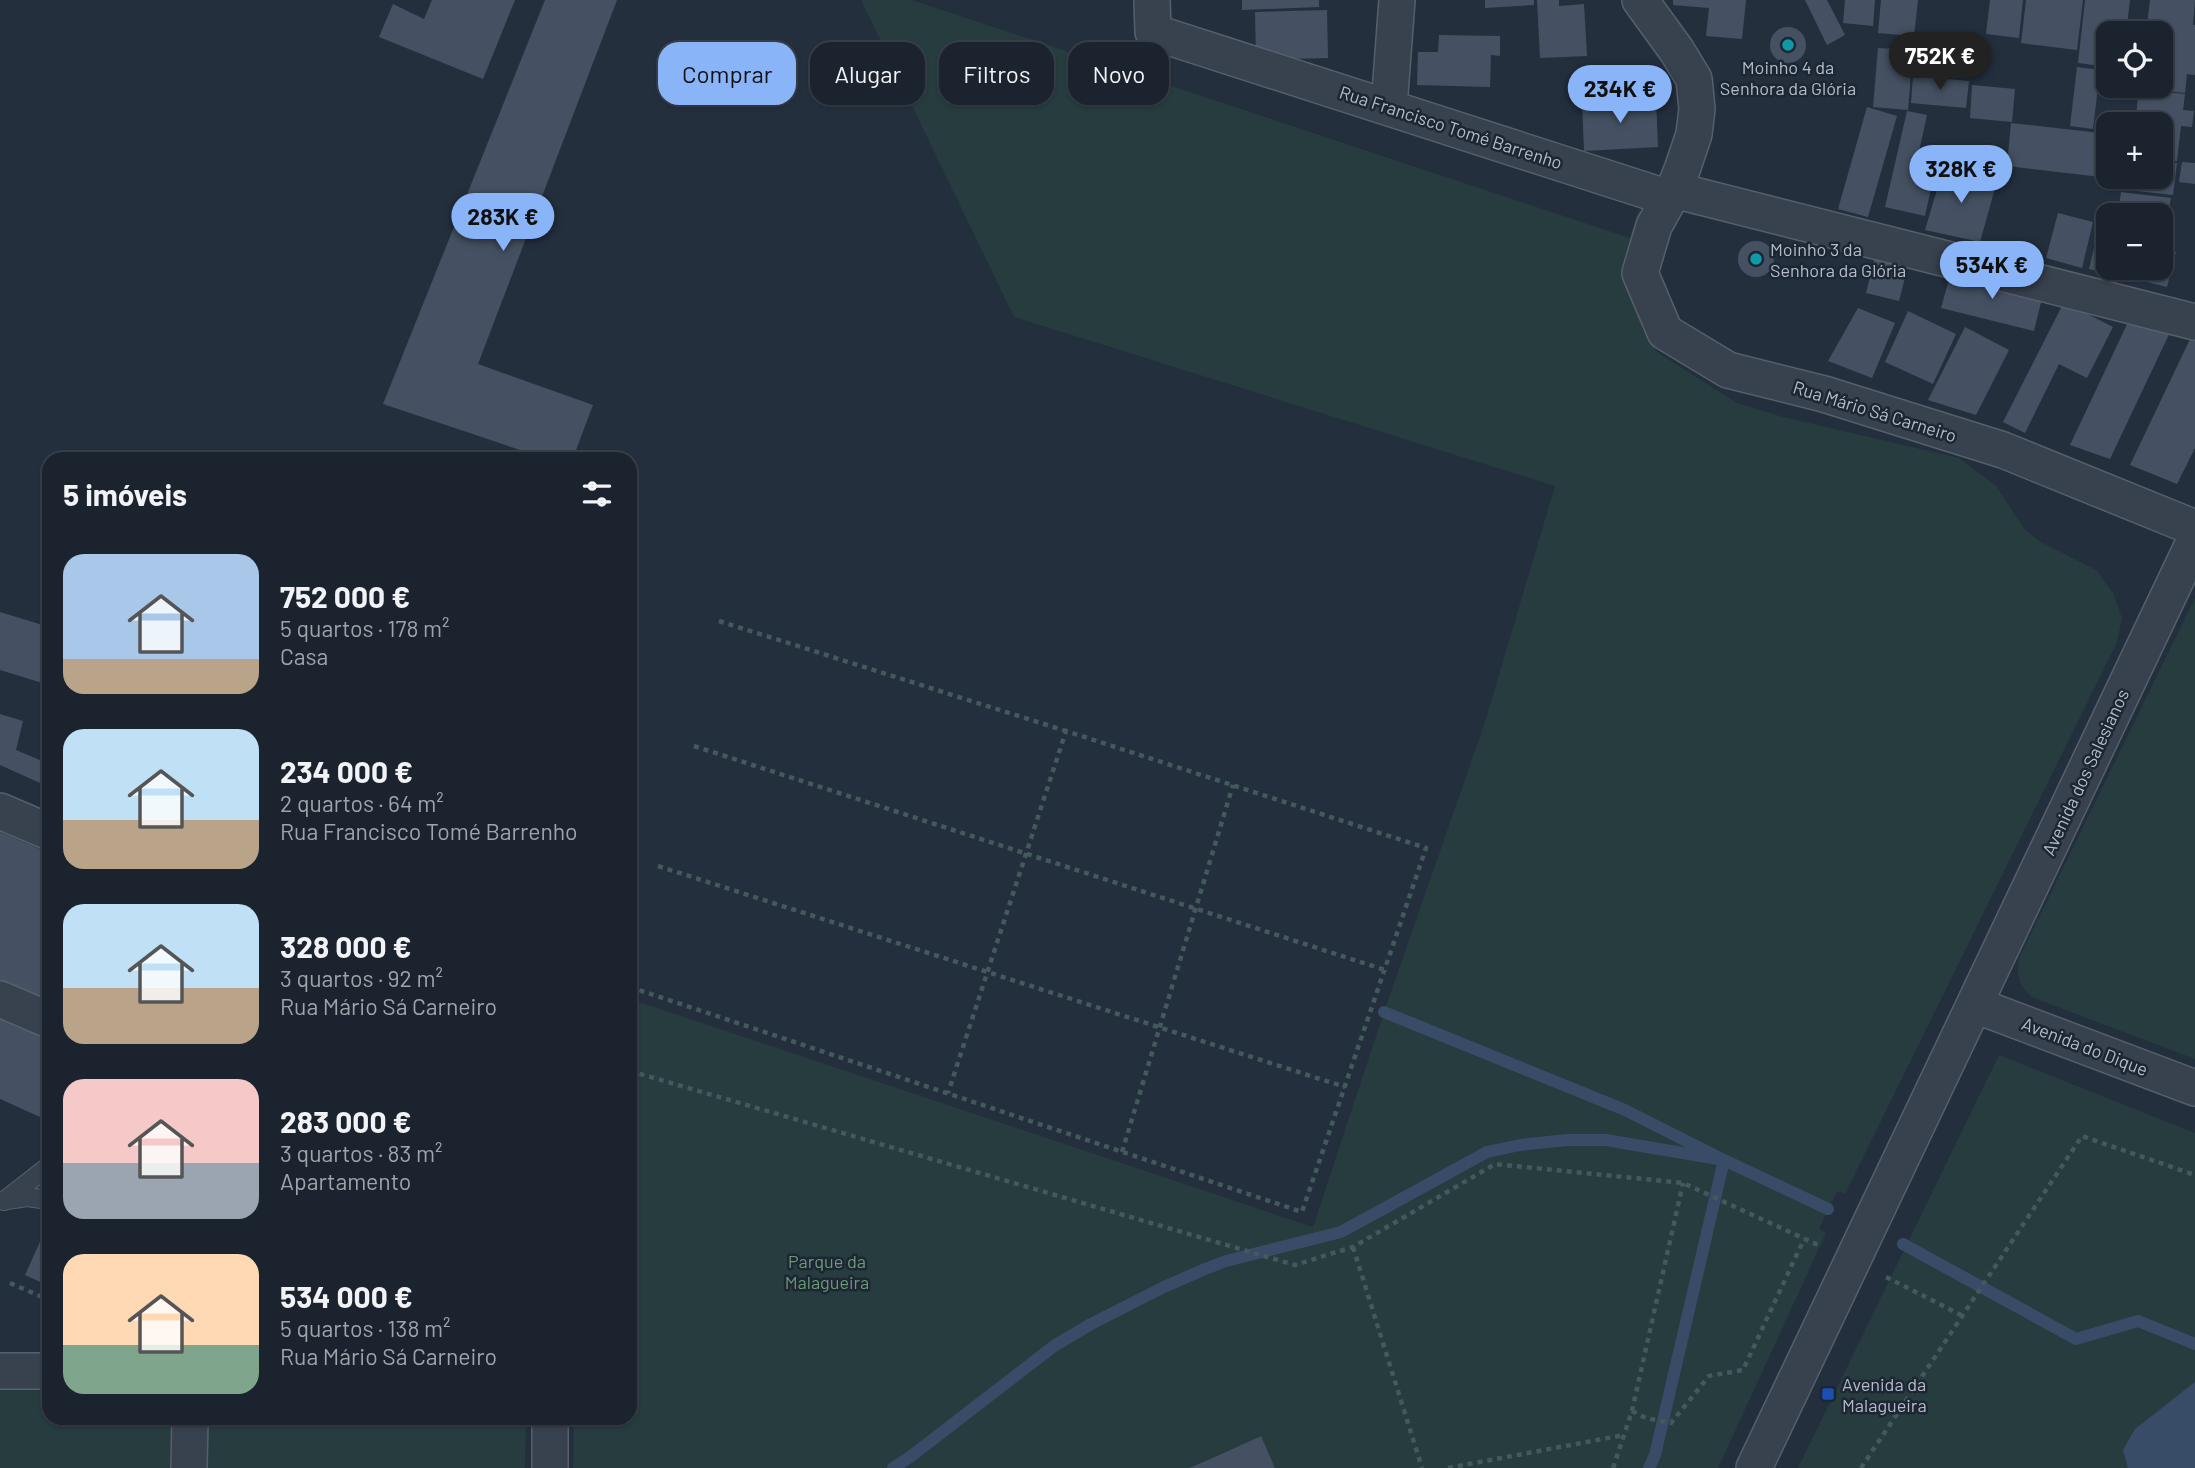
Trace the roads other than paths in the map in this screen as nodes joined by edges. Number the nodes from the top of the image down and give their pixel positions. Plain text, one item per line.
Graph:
1 (1397, 0) edge
2 (1640, 0) edge
3 (1153, 16) edge
4 (1390, 107) junction
5 (1666, 205) junction
6 (2195, 323) edge
7 (2195, 528) edge
8 (2195, 540) edge
9 (0, 811) edge
10 (42, 829) edge
11 (0, 999) edge
12 (1975, 1005) junction
13 (42, 1017) edge
14 (2195, 1088) edge
15 (42, 1172) edge
16 (42, 1199) edge
17 (2, 1201) edge
18 (0, 1371) edge
19 (42, 1371) edge
20 (190, 1425) edge
21 (551, 1425) edge
22 (188, 1468) edge
23 (550, 1468) edge
24 (1754, 1468) edge

1 - 4 street
2 - 5 street, Rua Mário Sá Carneiro
3 - 4 street, Rua Francisco Tomé Barrenho
4 - 5 street, Rua Francisco Tomé Barrenho
5 - 6 street, Rua Francisco Tomé Barrenho
5 - 7 street, Rua Mário Sá Carneiro
8 - 12 street, Avenida dos Salesianos
9 - 10 street
11 - 13 street
12 - 14 street, Avenida do Dique
12 - 24 street
15 - 17 lane
16 - 17 lane
18 - 19 street
20 - 22 street
21 - 23 street

